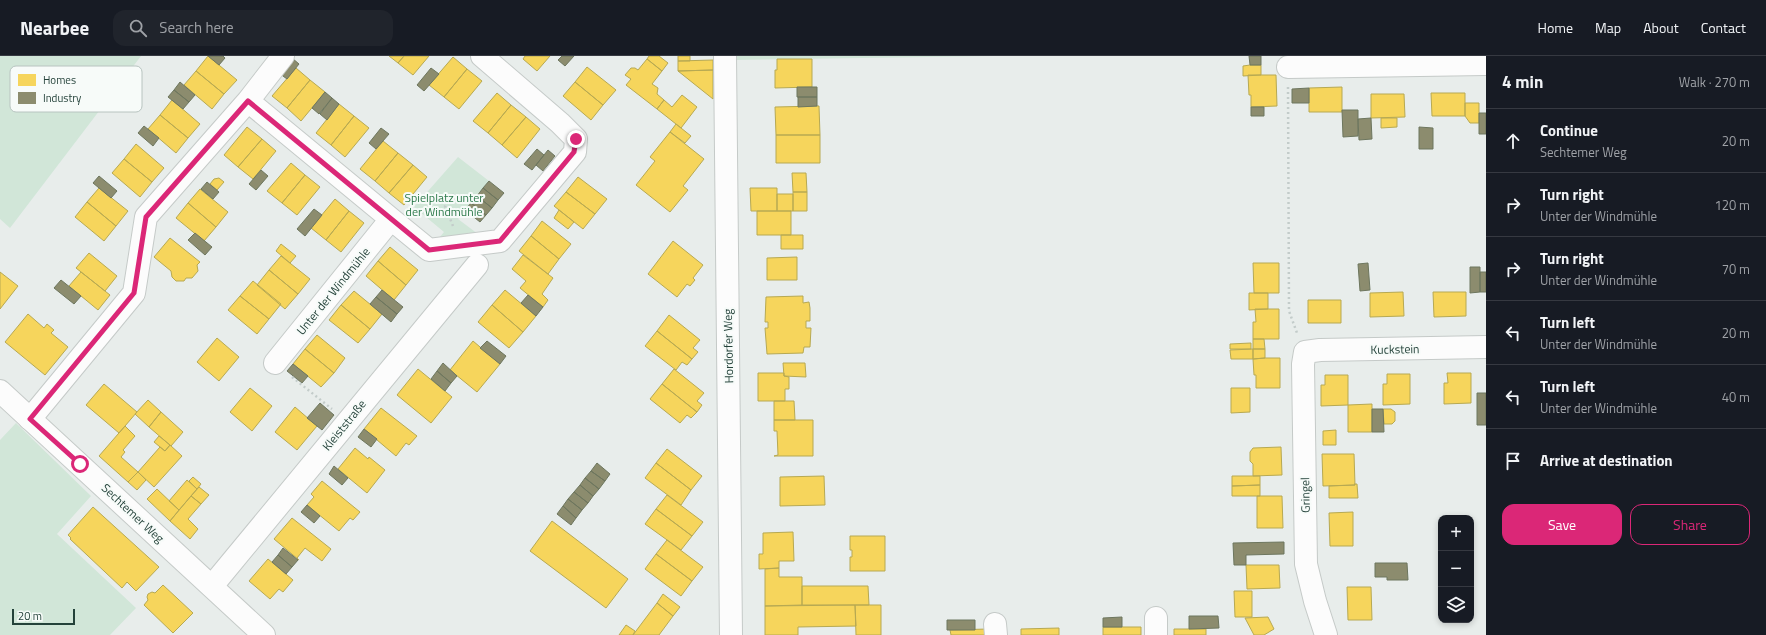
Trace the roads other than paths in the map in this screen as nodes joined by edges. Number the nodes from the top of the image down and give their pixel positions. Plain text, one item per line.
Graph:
1 (283, 56) edge
2 (482, 56) edge
3 (725, 56) edge
4 (1486, 64) edge
5 (1288, 68) road end
6 (248, 101) junction
7 (391, 219) junction
8 (477, 265) dead end
9 (1486, 347) edge
10 (1305, 352) joint
11 (276, 363) dead end
12 (0, 391) edge
13 (30, 419) junction
14 (212, 586) junction
15 (264, 635) edge
16 (731, 635) edge
17 (1326, 635) edge

1 - 6 street
2 - 7 street
3 - 16 street, Hordorfer Weg
4 - 5 street
6 - 7 street
6 - 13 street
7 - 11 street, Unter der Windmühle
8 - 14 street, Kleiststraße
9 - 10 street, Kuckstein
10 - 17 street, Gringel
12 - 13 street, Sechtemer Weg
13 - 14 street, Sechtemer Weg
14 - 15 street, Sechtemer Weg

